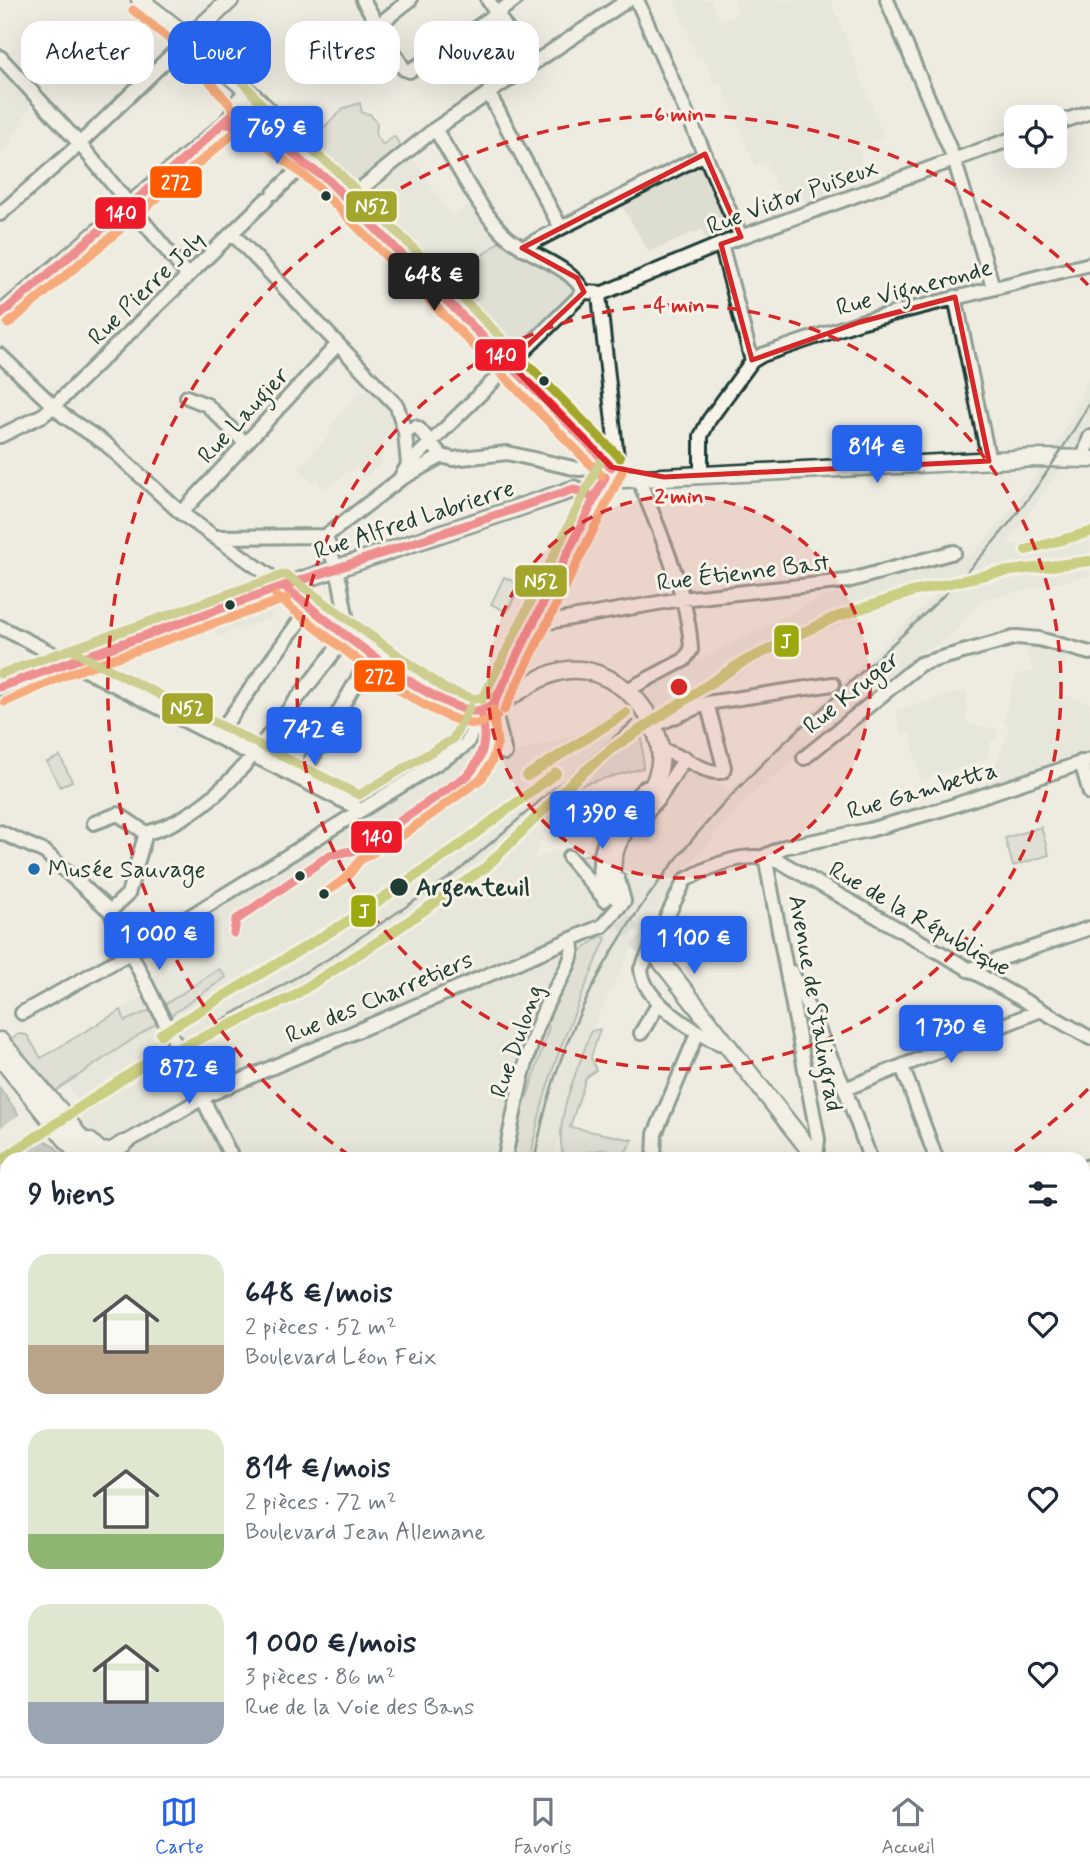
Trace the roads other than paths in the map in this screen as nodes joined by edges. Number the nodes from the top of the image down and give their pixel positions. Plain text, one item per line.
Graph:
1 (230, 0) edge
2 (363, 0) edge
3 (410, 0) edge
4 (488, 0) edge
5 (514, 0) edge
6 (628, 0) edge
7 (637, 0) edge
8 (887, 0) edge
9 (146, 2) edge
10 (497, 13) junction
11 (169, 21) edge
12 (207, 21) edge
13 (376, 21) edge
14 (383, 21) edge
15 (502, 21) edge
16 (0, 57) edge
17 (539, 57) edge
18 (168, 58) edge
19 (400, 62) edge
20 (231, 84) edge
21 (499, 84) edge
22 (488, 92) junction
23 (249, 103) junction
24 (1090, 112) edge
25 (1067, 120) edge
26 (269, 121) junction
27 (226, 124) junction
28 (435, 129) junction
29 (1004, 142) edge
30 (79, 144) junction
31 (705, 154) junction
32 (954, 159) junction
33 (304, 164) junction
34 (326, 178) junction
35 (348, 199) junction
36 (130, 205) junction
37 (0, 214) edge
38 (561, 228) junction
39 (232, 233) junction
40 (741, 237) junction
41 (721, 244) junction
42 (522, 247) junction
43 (1090, 264) edge
44 (188, 276) junction
45 (993, 288) junction
46 (584, 292) junction
47 (599, 295) junction
48 (955, 297) junction
49 (0, 315) edge
50 (337, 345) junction
51 (0, 355) edge
52 (752, 361) junction
53 (509, 363) junction
54 (187, 397) dead end
55 (54, 406) junction
56 (405, 432) junction
57 (0, 436) edge
58 (1090, 437) edge
59 (430, 442) junction
60 (245, 443) junction
61 (442, 456) junction
62 (1087, 459) edge
63 (989, 461) junction
64 (408, 465) junction
65 (611, 467) junction
66 (701, 475) junction
67 (664, 477) junction
68 (399, 480) junction
69 (639, 480) junction
70 (595, 498) junction
71 (181, 513) junction
72 (326, 536) junction
73 (217, 537) junction
74 (954, 552) dead end
75 (336, 569) junction
76 (284, 586) junction
77 (681, 598) junction
78 (310, 606) junction
79 (535, 619) junction
80 (0, 627) edge
81 (347, 635) junction
82 (1090, 653) edge
83 (372, 654) junction
84 (67, 662) junction
85 (506, 676) junction
86 (833, 684) dead end
87 (4, 688) edge
88 (627, 690) junction
89 (517, 691) junction
90 (708, 703) junction
91 (487, 708) junction
92 (653, 726) junction
93 (217, 736) junction
94 (659, 750) junction
95 (505, 753) dead end
96 (253, 755) junction
97 (685, 758) junction
98 (804, 758) dead end
99 (1086, 761) edge
100 (657, 773) junction
101 (300, 779) junction
102 (649, 788) junction
103 (1090, 793) edge
104 (579, 801) dead end
105 (359, 810) junction
106 (618, 817) junction
107 (94, 823) dead end
108 (0, 832) edge
109 (146, 833) junction
110 (765, 856) junction
111 (569, 857) dead end
112 (612, 902) junction
113 (110, 911) junction
114 (1090, 928) edge
115 (572, 940) junction
116 (130, 953) junction
117 (783, 954) junction
118 (968, 970) junction
119 (659, 1003) junction
120 (1041, 1010) junction
121 (22, 1013) dead end
122 (641, 1033) dead end
123 (697, 1034) junction
124 (1090, 1038) edge
125 (0, 1041) edge
126 (719, 1043) junction
127 (0, 1057) edge
128 (736, 1060) junction
129 (902, 1066) junction
130 (845, 1089) junction
131 (204, 1098) junction
132 (61, 1112) junction
133 (115, 1151) edge
134 (75, 1152) edge
135 (91, 1152) edge
136 (229, 1152) edge
137 (506, 1152) edge
138 (654, 1152) edge
139 (811, 1152) edge
140 (817, 1152) edge
141 (868, 1152) edge
142 (934, 1152) edge

1 - 12 main road
2 - 13 street
3 - 14 street
4 - 10 street
5 - 10 street
6 - 17 street
7 - 31 street
8 - 32 street
9 - 11 main road
10 - 15 street
10 - 19 street
16 - 30 street
18 - 30 street
20 - 23 main road
21 - 22 street
22 - 28 street
22 - 38 street
23 - 26 main road
23 - 27 main road
24 - 25 street
26 - 27 main road
26 - 33 main road
26 - 34 main road
27 - 36 main road
28 - 35 street
28 - 42 street
29 - 32 street, Rue Victor Puiseux
30 - 36 street
30 - 37 street
31 - 38 street
31 - 40 street
32 - 40 street, Rue Victor Puiseux
32 - 45 street
33 - 34 main road
33 - 39 street, Rue Pierre Joly
34 - 35 main road
35 - 53 main road
36 - 44 street
36 - 49 main road
38 - 42 street
39 - 44 street, Rue Pierre Joly
39 - 50 street
40 - 41 street, Rue Victor Puiseux
41 - 47 street, Rue Victor Puiseux
41 - 52 street
42 - 46 street
43 - 45 street, Rue Vigneronde
44 - 55 street, Rue Pierre Joly
45 - 48 street, Rue Vigneronde
46 - 47 street
46 - 53 street
47 - 65 street
48 - 52 street, Rue Vigneronde
48 - 63 street
50 - 56 street
50 - 60 street, Rue Laugier
51 - 55 street
52 - 66 street
53 - 59 street
53 - 65 main road
54 - 60 street
55 - 57 street, Rue Pierre Joly
55 - 71 street
56 - 59 street
56 - 64 street
58 - 62 street
59 - 61 street
59 - 64 street
60 - 71 street, Rue Laugier
61 - 65 street
61 - 68 street
62 - 63 main road
63 - 66 main road
64 - 68 street
65 - 67 main road
65 - 69 main road
65 - 70 main road
66 - 67 main road
67 - 69 main road
68 - 72 street
69 - 77 street
70 - 75 main road, Rue Alfred Labrierre
70 - 79 main road
71 - 73 street
72 - 73 street
72 - 75 street
73 - 76 street
74 - 77 street, Rue Étienne Bast
75 - 76 main road, Rue Alfred Labrierre
75 - 81 street
76 - 78 main road
76 - 84 main road, Rue Alfred Labrierre
77 - 79 street, Rue Étienne Bast
77 - 88 street
78 - 81 main road
78 - 93 street
79 - 85 main road
80 - 84 street
81 - 83 main road
81 - 96 street
82 - 98 street, Rue Kruger
83 - 91 main road
83 - 101 street
84 - 87 main road, Rue Alfred Labrierre
84 - 93 street
85 - 89 main road
85 - 91 main road
86 - 90 street
88 - 89 main road
88 - 92 main road
89 - 91 main road
90 - 92 street
90 - 97 street
91 - 95 street
91 - 105 street
92 - 94 main road
93 - 96 street
94 - 97 street
94 - 100 main road
96 - 101 street
96 - 109 street
97 - 112 street
99 - 103 street
99 - 110 street, Rue Gambetta
100 - 102 main road
100 - 112 main road
101 - 105 street
102 - 106 street
102 - 112 main road
104 - 106 street
105 - 116 street
106 - 112 street
107 - 109 street
108 - 113 street
109 - 113 street
110 - 117 street, Avenue de Stalingrad
110 - 118 street, Rue de la République
110 - 119 street, Rue Gambetta
111 - 112 street
112 - 115 street, Rue des Charretiers
113 - 116 street
114 - 118 street
115 - 131 street, Rue des Charretiers
115 - 137 street, Rue Dulong
116 - 121 street
116 - 131 street
117 - 130 street
117 - 140 street, Avenue de Stalingrad
118 - 120 street, Rue de la République
119 - 122 street
119 - 123 street
120 - 124 street, Rue de la République
120 - 129 street
123 - 126 street
123 - 138 street
125 - 132 main road
126 - 128 main road
126 - 128 main road
127 - 134 main road
128 - 139 main road
129 - 130 street
129 - 142 street
130 - 141 street
131 - 133 street, Rue des Charretiers
131 - 136 street
132 - 133 main road
132 - 135 main road

